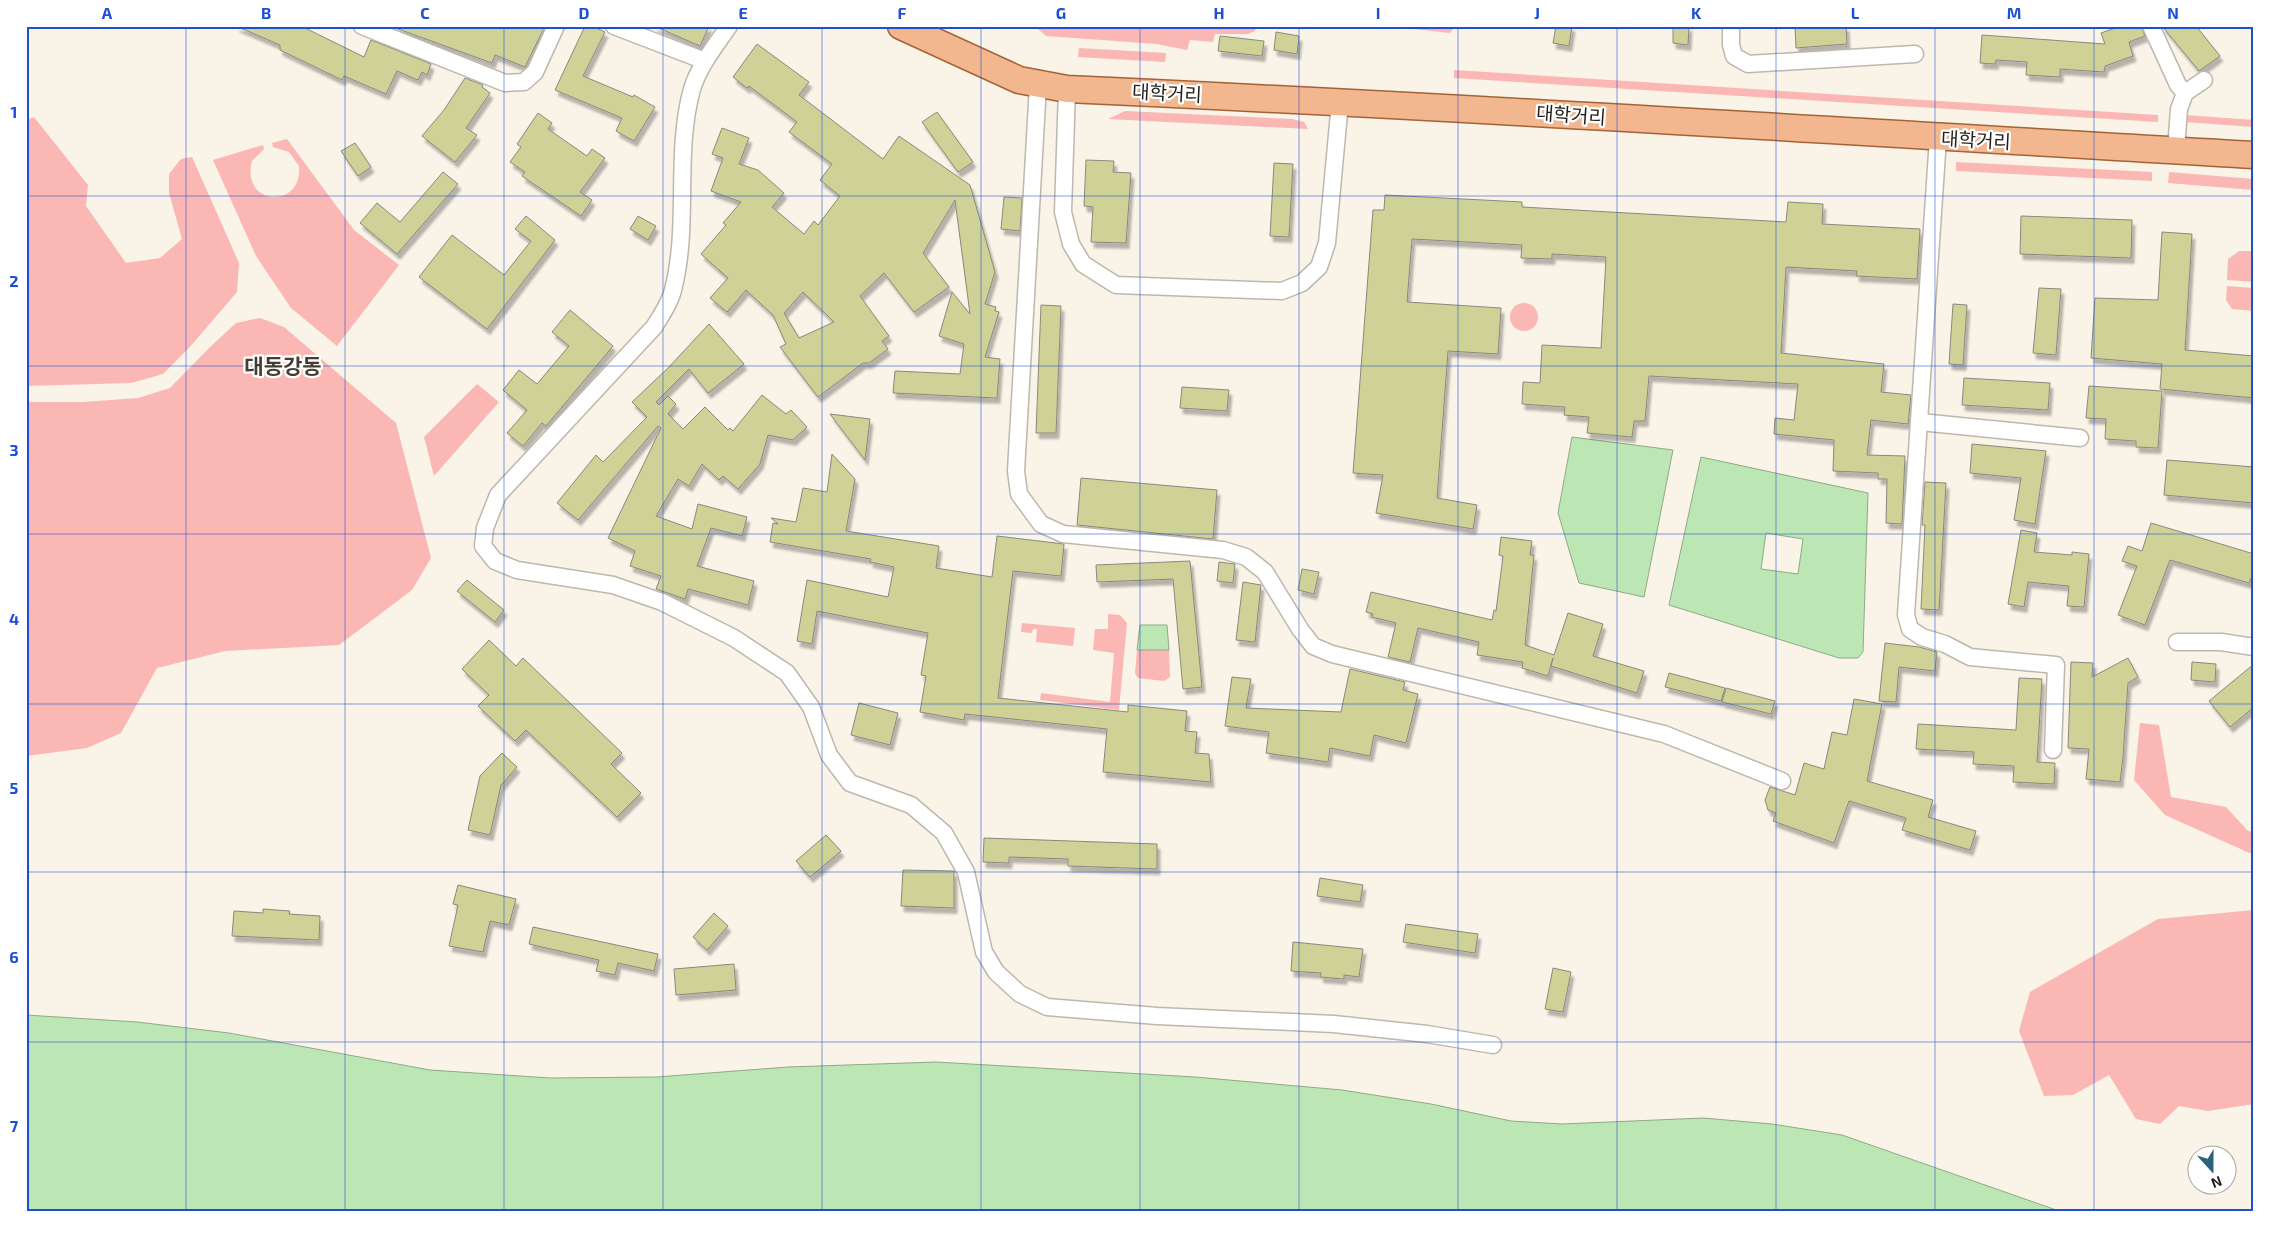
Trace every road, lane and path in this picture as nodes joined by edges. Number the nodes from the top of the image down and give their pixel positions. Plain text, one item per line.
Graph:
1 (362, 26) edge
2 (556, 26) edge
3 (614, 26) edge
4 (729, 26) edge
5 (901, 26) edge
6 (1731, 26) edge
7 (2152, 26) edge
8 (928, 31) edge
9 (1915, 54) dead end
10 (705, 61) junction
11 (2204, 80) dead end
12 (1038, 85) junction
13 (1067, 89) junction
14 (2185, 94) junction
15 (1340, 102) junction
16 (1938, 138) junction
17 (2176, 150) junction
18 (2254, 155) edge
19 (1920, 422) junction
20 (2080, 438) dead end
21 (2177, 642) dead end
22 (2254, 647) edge
23 (2053, 750) dead end
24 (1782, 781) dead end
25 (1493, 1045) dead end

1 - 2 street
3 - 10 street
4 - 10 street
5 - 8 main road, 대학거리
6 - 9 street
7 - 14 street
8 - 12 main road, 대학거리
10 - 25 street
11 - 14 street
12 - 13 main road, 대학거리
12 - 24 street
13 - 15 main road, 대학거리
13 - 15 street
14 - 17 street
15 - 16 main road, 대학거리
16 - 17 main road, 대학거리
16 - 19 street
17 - 18 main road, 대학거리
19 - 20 street
19 - 23 street
21 - 22 street

